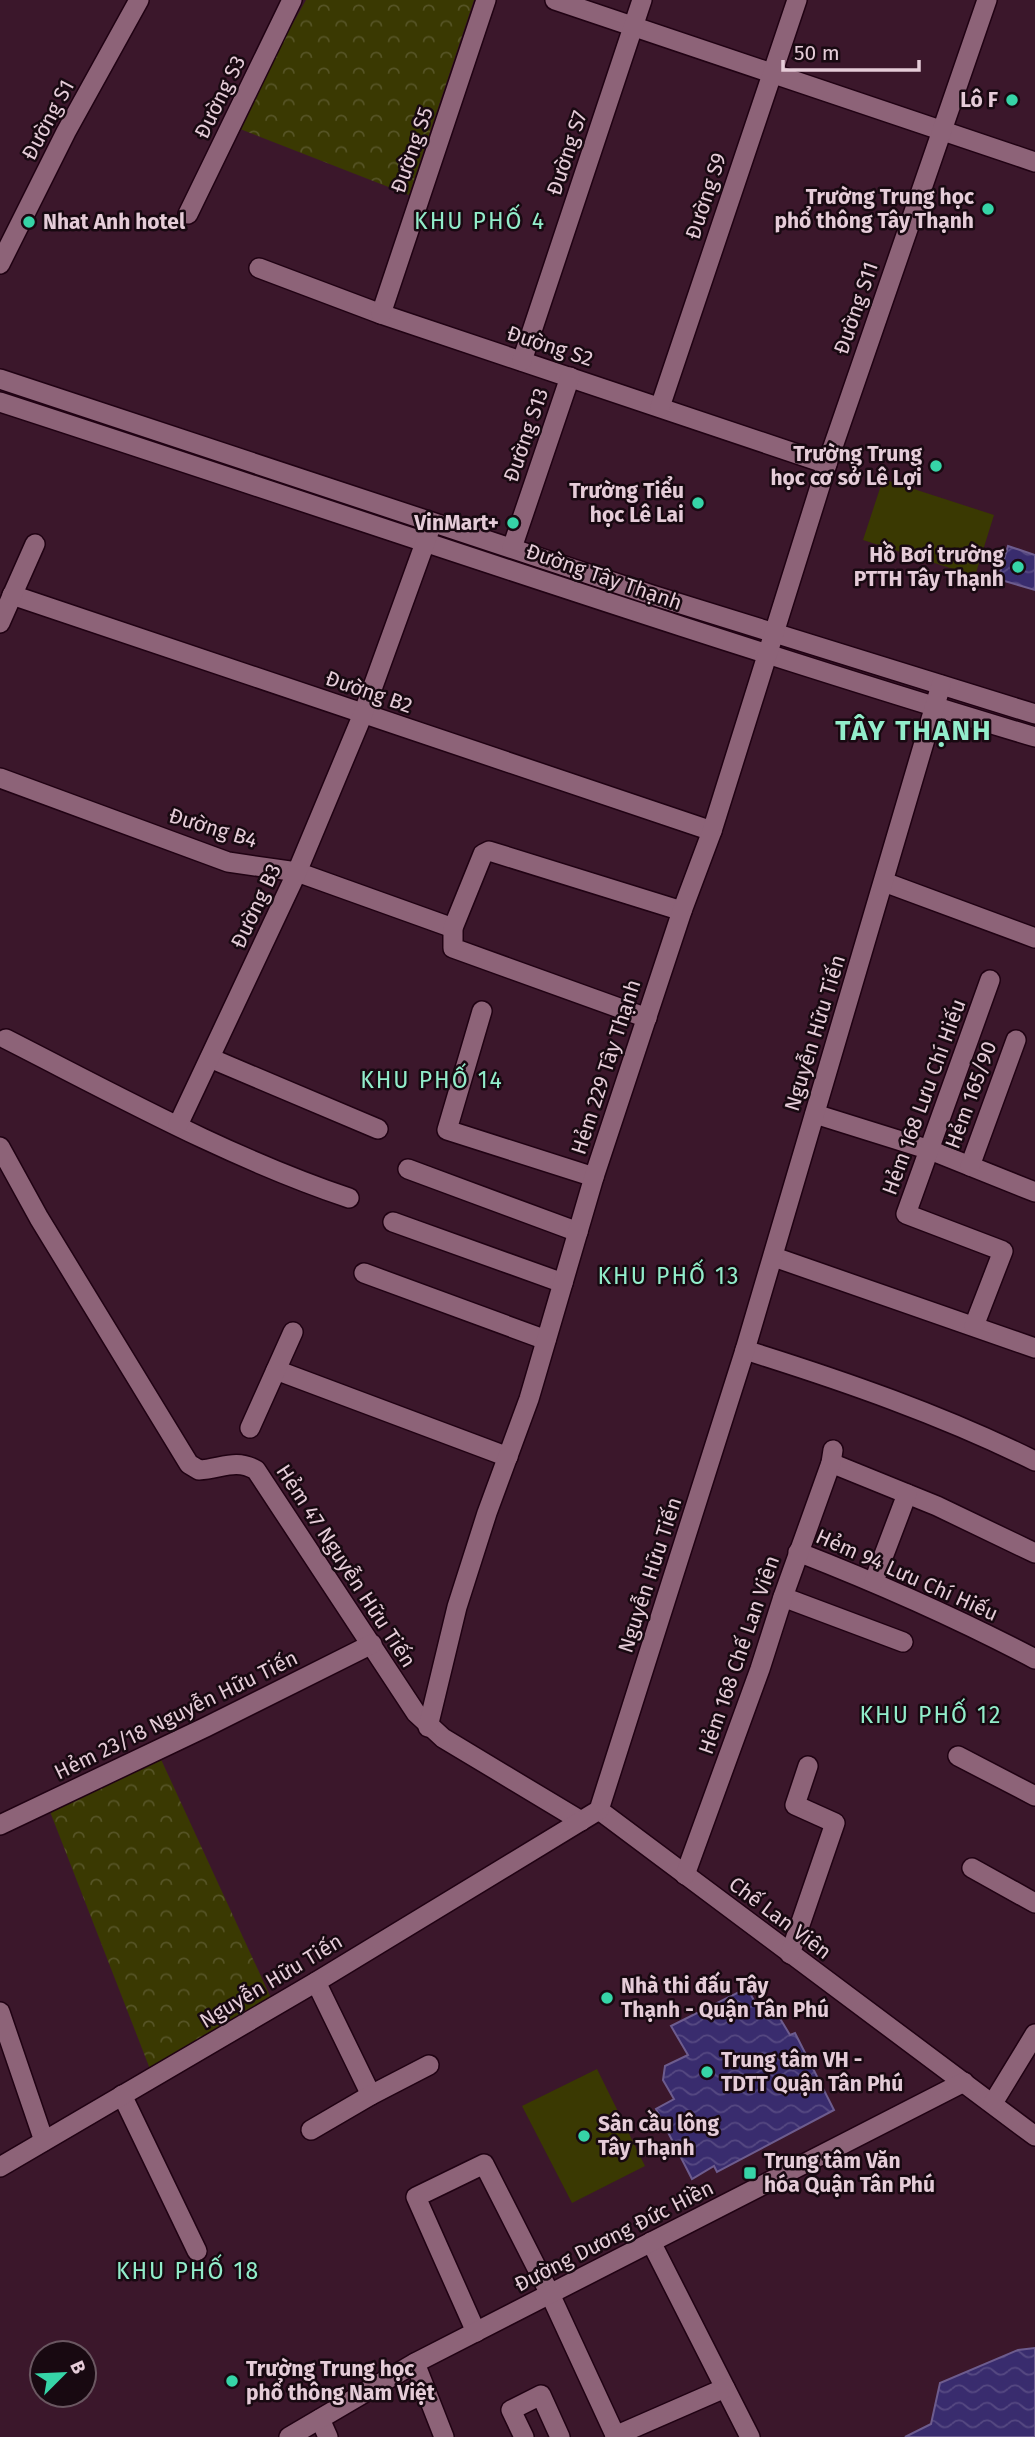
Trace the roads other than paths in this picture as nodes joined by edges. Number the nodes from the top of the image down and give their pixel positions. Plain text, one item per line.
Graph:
1 (139, 0) edge
2 (292, 0) edge
3 (486, 0) edge
4 (555, 0) edge
5 (642, 0) edge
6 (797, 0) edge
7 (987, 0) edge
8 (633, 25) junction
9 (770, 74) junction
10 (940, 132) junction
11 (1035, 162) edge
12 (188, 214) dead end
13 (0, 264) edge
14 (259, 268) dead end
15 (381, 314) junction
16 (522, 361) junction
17 (569, 377) junction
18 (0, 379) edge
19 (0, 402) edge
20 (660, 407) junction
21 (827, 464) junction
22 (432, 522) junction
23 (426, 541) junction
24 (35, 544) dead end
25 (512, 548) junction
26 (12, 595) junction
27 (0, 622) edge
28 (774, 632) junction
29 (767, 654) junction
30 (941, 685) junction
31 (935, 707) junction
32 (363, 714) junction
33 (1035, 714) edge
34 (1035, 737) edge
35 (0, 778) edge
36 (712, 831) junction
37 (297, 872) junction
38 (884, 882) junction
39 (682, 911) junction
40 (453, 928) junction
41 (1035, 939) edge
42 (990, 980) dead end
43 (482, 1011) dead end
44 (647, 1018) junction
45 (6, 1039) dead end
46 (1016, 1040) dead end
47 (210, 1058) junction
48 (815, 1114) junction
49 (178, 1125) junction
50 (378, 1129) dead end
51 (0, 1147) edge
52 (930, 1150) junction
53 (970, 1166) junction
54 (408, 1169) dead end
55 (594, 1177) junction
56 (1035, 1192) edge
57 (349, 1198) dead end
58 (393, 1222) dead end
59 (578, 1232) junction
60 (774, 1256) junction
61 (364, 1273) dead end
62 (563, 1283) junction
63 (974, 1326) junction
64 (293, 1332) dead end
65 (546, 1340) junction
66 (1035, 1348) edge
67 (745, 1350) junction
68 (276, 1370) junction
69 (250, 1428) dead end
70 (508, 1457) junction
71 (1035, 1461) edge
72 (907, 1494) junction
73 (798, 1552) junction
74 (1035, 1553) edge
75 (874, 1581) junction
76 (783, 1597) junction
77 (903, 1643) dead end
78 (372, 1644) junction
79 (1035, 1659) edge
80 (428, 1727) junction
81 (958, 1756) dead end
82 (808, 1766) dead end
83 (1035, 1796) edge
84 (599, 1810) junction
85 (581, 1821) junction
86 (0, 1825) edge
87 (972, 1867) dead end
88 (685, 1875) junction
89 (1035, 1903) edge
90 (790, 1954) junction
91 (316, 1982) junction
92 (0, 2012) edge
93 (1035, 2034) edge
94 (429, 2065) dead end
95 (964, 2082) junction
96 (122, 2095) junction
97 (371, 2095) junction
98 (993, 2104) junction
99 (311, 2130) dead end
100 (1035, 2136) edge
101 (44, 2141) junction
102 (0, 2167) edge
103 (651, 2242) junction
104 (197, 2251) dead end
105 (550, 2294) junction
106 (476, 2332) junction
107 (415, 2363) junction
108 (725, 2388) junction
109 (320, 2418) junction
110 (616, 2436) edge
111 (289, 2437) edge
112 (328, 2437) edge
113 (444, 2437) edge
114 (524, 2437) edge
115 (560, 2437) edge
116 (750, 2437) edge

1 - 13 street, Đường S1
2 - 12 street, Đường S3
3 - 15 street, Đường S5
4 - 8 street
5 - 8 street, Đường S7
6 - 9 street, Đường S9
7 - 10 street, Đường S11
8 - 9 street
8 - 16 street, Đường S7
9 - 10 street
9 - 20 street, Đường S9
10 - 11 street
10 - 21 street, Đường S11
14 - 15 street, Đường S2
15 - 16 street, Đường S2
16 - 17 street, Đường S2
17 - 20 street, Đường S2
17 - 25 street, Đường S13
18 - 22 street, Đường Tây Thạnh
19 - 23 street, Đường Tây Thạnh
20 - 21 street, Đường S2
21 - 28 street, Đường S11
22 - 23 street, Đường B3
22 - 25 street, Đường Tây Thạnh
23 - 29 street, Đường Tây Thạnh
23 - 32 street, Đường B3
24 - 26 street
25 - 28 street, Đường Tây Thạnh
26 - 27 street
26 - 32 street, Đường B2
28 - 29 street, Đường S11
28 - 30 street, Đường Tây Thạnh
29 - 31 street, Đường Tây Thạnh
29 - 36 street, Hẻm 229 Tây Thạnh
30 - 31 street, Nguyễn Hữu Tiến
30 - 33 street, Đường Tây Thạnh
31 - 34 street, Đường Tây Thạnh
31 - 38 street, Nguyễn Hữu Tiến
32 - 36 street, Đường B2
32 - 37 street, Đường B3
35 - 37 street, Đường B4
36 - 39 street, Hẻm 229 Tây Thạnh
37 - 40 street, Đường B4
37 - 47 street, Đường B3
38 - 41 street
38 - 48 street, Nguyễn Hữu Tiến
39 - 40 street
39 - 44 street, Hẻm 229 Tây Thạnh
40 - 44 street
42 - 52 street, Hẻm 168 Lưu Chí Hiếu
43 - 55 street
44 - 55 street, Hẻm 229 Tây Thạnh
45 - 49 street
46 - 53 street, Hẻm 165/90
47 - 49 street, Đường B3
47 - 50 street
48 - 52 street
48 - 60 street, Nguyễn Hữu Tiến
49 - 57 street
51 - 78 street, Hẻm 47 Nguyễn Hữu Tiến
52 - 53 street
52 - 63 street, Hẻm 168 Lưu Chí Hiếu
53 - 56 street
54 - 59 street
55 - 59 street, Hẻm 229 Tây Thạnh
58 - 62 street
59 - 62 street, Hẻm 229 Tây Thạnh
60 - 63 street
60 - 67 street, Nguyễn Hữu Tiến
61 - 65 street
62 - 65 street, Hẻm 229 Tây Thạnh
63 - 66 street
64 - 68 street
65 - 70 street, Hẻm 229 Tây Thạnh
67 - 71 street
67 - 84 street, Nguyễn Hữu Tiến
68 - 69 street
68 - 70 street
70 - 80 street, Hẻm 229 Tây Thạnh
72 - 73 street, Hẻm 168 Chế Lan Viên
72 - 74 street
72 - 75 street
73 - 75 street, Hẻm 94 Lưu Chí Hiếu
73 - 76 street, Hẻm 168 Chế Lan Viên
75 - 79 street, Hẻm 94 Lưu Chí Hiếu
76 - 77 street
76 - 88 street, Hẻm 168 Chế Lan Viên
78 - 80 street, Hẻm 47 Nguyễn Hữu Tiến
78 - 86 street, Hẻm 23/18 Nguyễn Hữu Tiến
80 - 85 street, Hẻm 47 Nguyễn Hữu Tiến
81 - 83 street
82 - 90 street
84 - 85 street, Nguyễn Hữu Tiến
84 - 88 street, Chế Lan Viên
85 - 91 street, Nguyễn Hữu Tiến
87 - 89 street
88 - 90 street, Chế Lan Viên
90 - 95 street, Chế Lan Viên
91 - 96 street, Nguyễn Hữu Tiến
91 - 97 street
92 - 101 street
93 - 98 street
94 - 97 street
95 - 98 street, Chế Lan Viên
95 - 103 street, Đường Dương Đức Hiền
96 - 101 street, Nguyễn Hữu Tiến
96 - 104 street
97 - 99 street
98 - 100 street, Chế Lan Viên
101 - 102 street, Nguyễn Hữu Tiến
103 - 105 street, Đường Dương Đức Hiền
103 - 108 street
105 - 106 street, Đường Dương Đức Hiền
105 - 106 street
105 - 110 street
106 - 107 street, Đường Dương Đức Hiền
107 - 109 street, Đường Dương Đức Hiền
107 - 113 street
108 - 110 street
108 - 116 street
109 - 111 street, Đường Dương Đức Hiền
109 - 112 street
114 - 115 street

